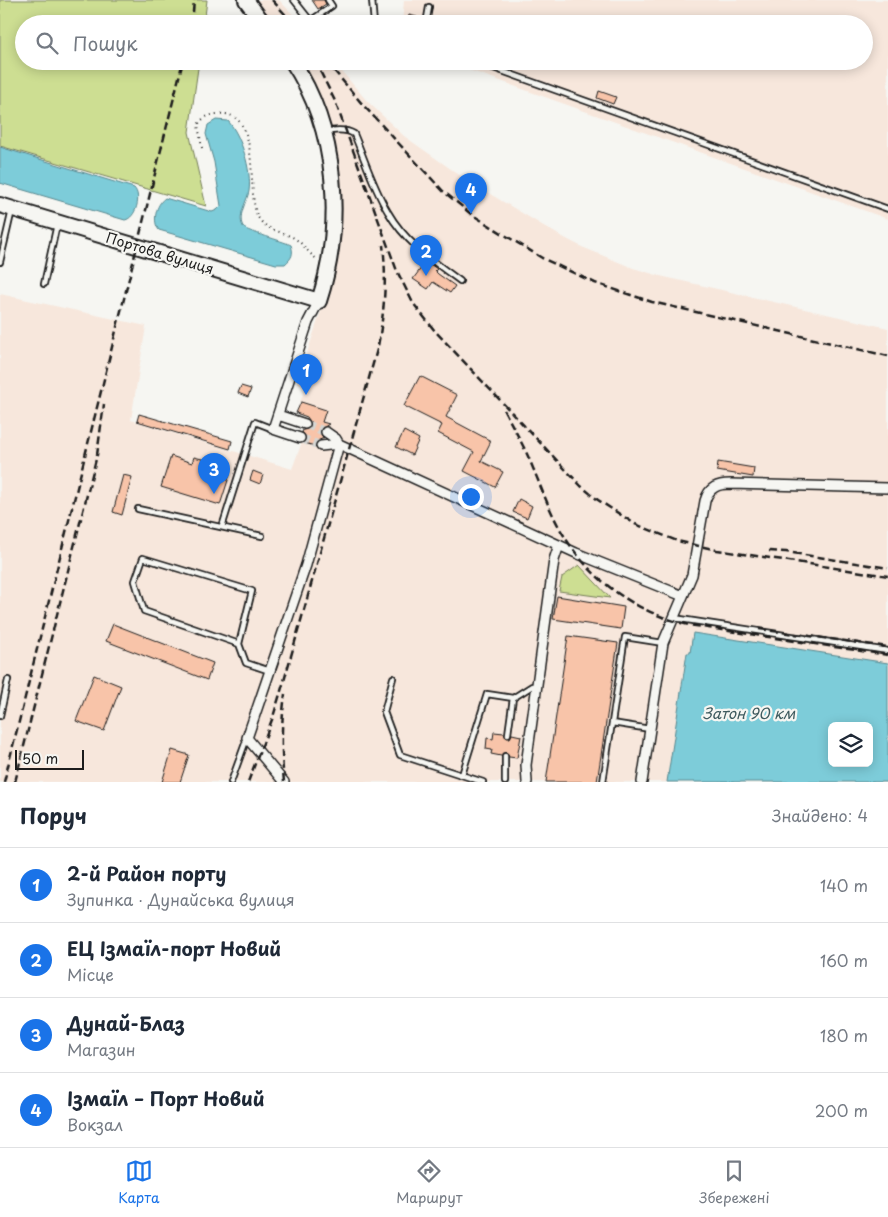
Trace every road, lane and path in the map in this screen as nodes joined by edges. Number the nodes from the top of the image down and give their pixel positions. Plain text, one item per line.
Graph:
1 (246, 0) edge
2 (294, 0) edge
3 (328, 0) edge
4 (372, 0) edge
5 (429, 7) dead end
6 (257, 15) edge
7 (306, 15) edge
8 (320, 15) edge
9 (373, 15) edge
10 (428, 15) edge
11 (297, 70) edge
12 (499, 70) edge
13 (324, 132) junction
14 (202, 148) dead end
15 (6, 207) edge
16 (888, 209) edge
17 (57, 222) junction
18 (0, 261) edge
19 (329, 262) junction
20 (460, 281) dead end
21 (44, 284) dead end
22 (319, 301) junction
23 (278, 415) junction
24 (304, 424) tunnel mouth
25 (273, 429) junction
26 (326, 432) tunnel mouth
27 (300, 438) tunnel mouth
28 (339, 444) junction
29 (321, 446) tunnel mouth
30 (888, 488) edge
31 (138, 509) dead end
32 (222, 527) junction
33 (262, 536) dead end
34 (559, 545) junction
35 (683, 596) junction
36 (674, 618) junction
37 (663, 643) junction
38 (239, 644) junction
39 (888, 651) edge
40 (270, 671) junction
41 (393, 678) dead end
42 (8, 680) dead end
43 (537, 686) junction
44 (513, 698) junction
45 (0, 716) edge
46 (612, 723) junction
47 (650, 728) junction
48 (508, 734) dead end
49 (247, 738) junction
50 (505, 756) dead end
51 (462, 775) junction
52 (231, 782) edge
53 (284, 782) edge
54 (483, 782) edge
55 (505, 782) edge
56 (526, 782) edge
57 (603, 782) edge
58 (642, 782) edge

1 - 6 street
2 - 7 lane
3 - 8 lane
4 - 9 lane
5 - 10 lane
11 - 13 street
12 - 16 lane
13 - 19 street
13 - 20 lane
14 - 19 path
15 - 17 street, Портова вулиця
15 - 18 lane
17 - 21 lane
17 - 22 street, Портова вулиця
19 - 22 street
22 - 23 street
23 - 24 street
23 - 25 street
25 - 27 street
25 - 32 lane
26 - 28 street
28 - 29 street
28 - 34 street
28 - 40 street
30 - 35 street
31 - 32 lane
32 - 33 lane
34 - 35 street
34 - 43 street
35 - 36 street
36 - 37 street
36 - 39 lane
37 - 46 lane
37 - 47 street
38 - 38 lane
38 - 40 lane
40 - 49 street
41 - 51 lane
42 - 45 lane
43 - 44 lane
43 - 56 street
44 - 48 lane
44 - 51 lane
46 - 47 lane
46 - 57 lane
47 - 58 street
49 - 52 lane
49 - 53 street
50 - 55 lane
51 - 54 lane

